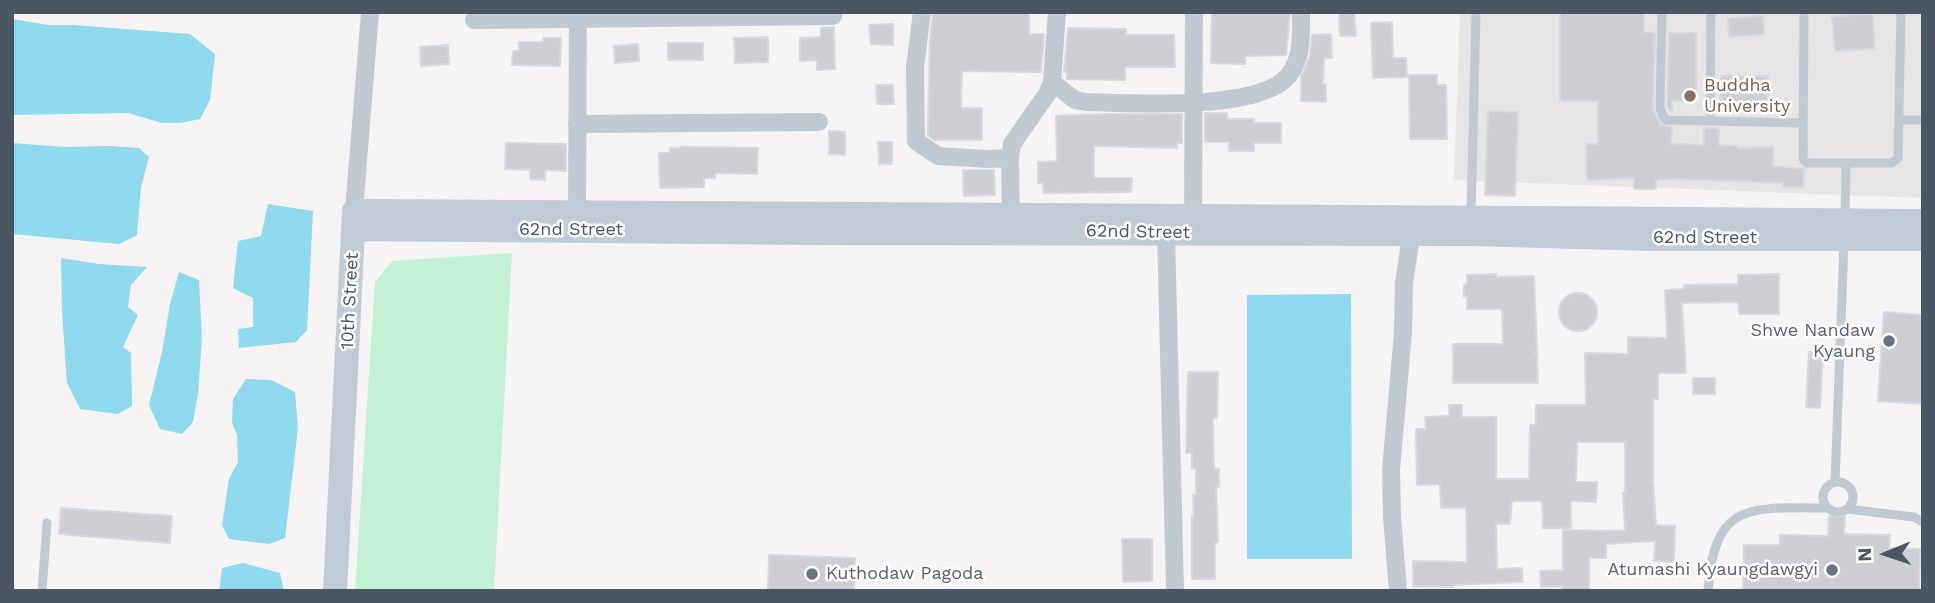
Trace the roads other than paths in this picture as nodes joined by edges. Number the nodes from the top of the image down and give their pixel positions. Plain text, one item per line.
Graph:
1 (370, 12) edge
2 (922, 12) edge
3 (1057, 12) edge
4 (1194, 12) edge
5 (1301, 12) edge
6 (1476, 12) edge
7 (1662, 12) edge
8 (1711, 12) edge
9 (1804, 12) edge
10 (1901, 12) edge
11 (578, 16) edge
12 (833, 16) dead end
13 (474, 20) dead end
14 (1052, 82) junction
15 (1193, 104) junction
16 (1710, 120) junction
17 (1899, 120) junction
18 (1923, 120) edge
19 (819, 122) dead end
20 (1802, 123) junction
21 (577, 124) junction
22 (1010, 158) junction
23 (1846, 165) junction
24 (578, 212) junction
25 (354, 220) junction
26 (503, 221) junction
27 (1923, 221) edge
28 (1011, 222) junction
29 (823, 224) junction
30 (1193, 224) junction
31 (1413, 225) junction
32 (1470, 225) junction
33 (1844, 230) junction
34 (1166, 233) junction
35 (1923, 239) edge
36 (1835, 482) junction
37 (1827, 508) junction
38 (1847, 509) junction
39 (1923, 522) edge
40 (47, 523) dead end
41 (42, 591) edge
42 (335, 591) edge
43 (1174, 591) edge
44 (1398, 591) edge
45 (1708, 591) edge

1 - 25 street, 10th Street
2 - 22 street
3 - 14 street
4 - 15 street
5 - 15 street
6 - 32 lane
7 - 16 lane
8 - 16 lane
9 - 20 lane
10 - 17 lane
11 - 12 street
11 - 13 street
11 - 21 street
14 - 15 street
14 - 22 street
15 - 30 street
16 - 20 lane
17 - 18 lane
17 - 23 lane
19 - 21 street
20 - 23 lane
21 - 24 street
22 - 28 street
23 - 33 lane
24 - 26 main road, 62nd Street
24 - 29 main road, 62nd Street
25 - 26 main road, 62nd Street
25 - 42 main road, 10th Street
26 - 29 main road, 62nd Street
27 - 33 main road, 62nd Street
28 - 29 main road, 62nd Street
28 - 30 main road, 62nd Street
28 - 34 main road, 62nd Street
30 - 31 main road, 62nd Street
30 - 34 main road, 62nd Street
31 - 32 main road, 62nd Street
31 - 44 street
32 - 33 main road, 62nd Street
33 - 35 main road, 62nd Street
33 - 36 lane
34 - 43 street
36 - 37 lane
36 - 38 lane
37 - 38 lane
37 - 45 lane
38 - 39 lane
40 - 41 lane

